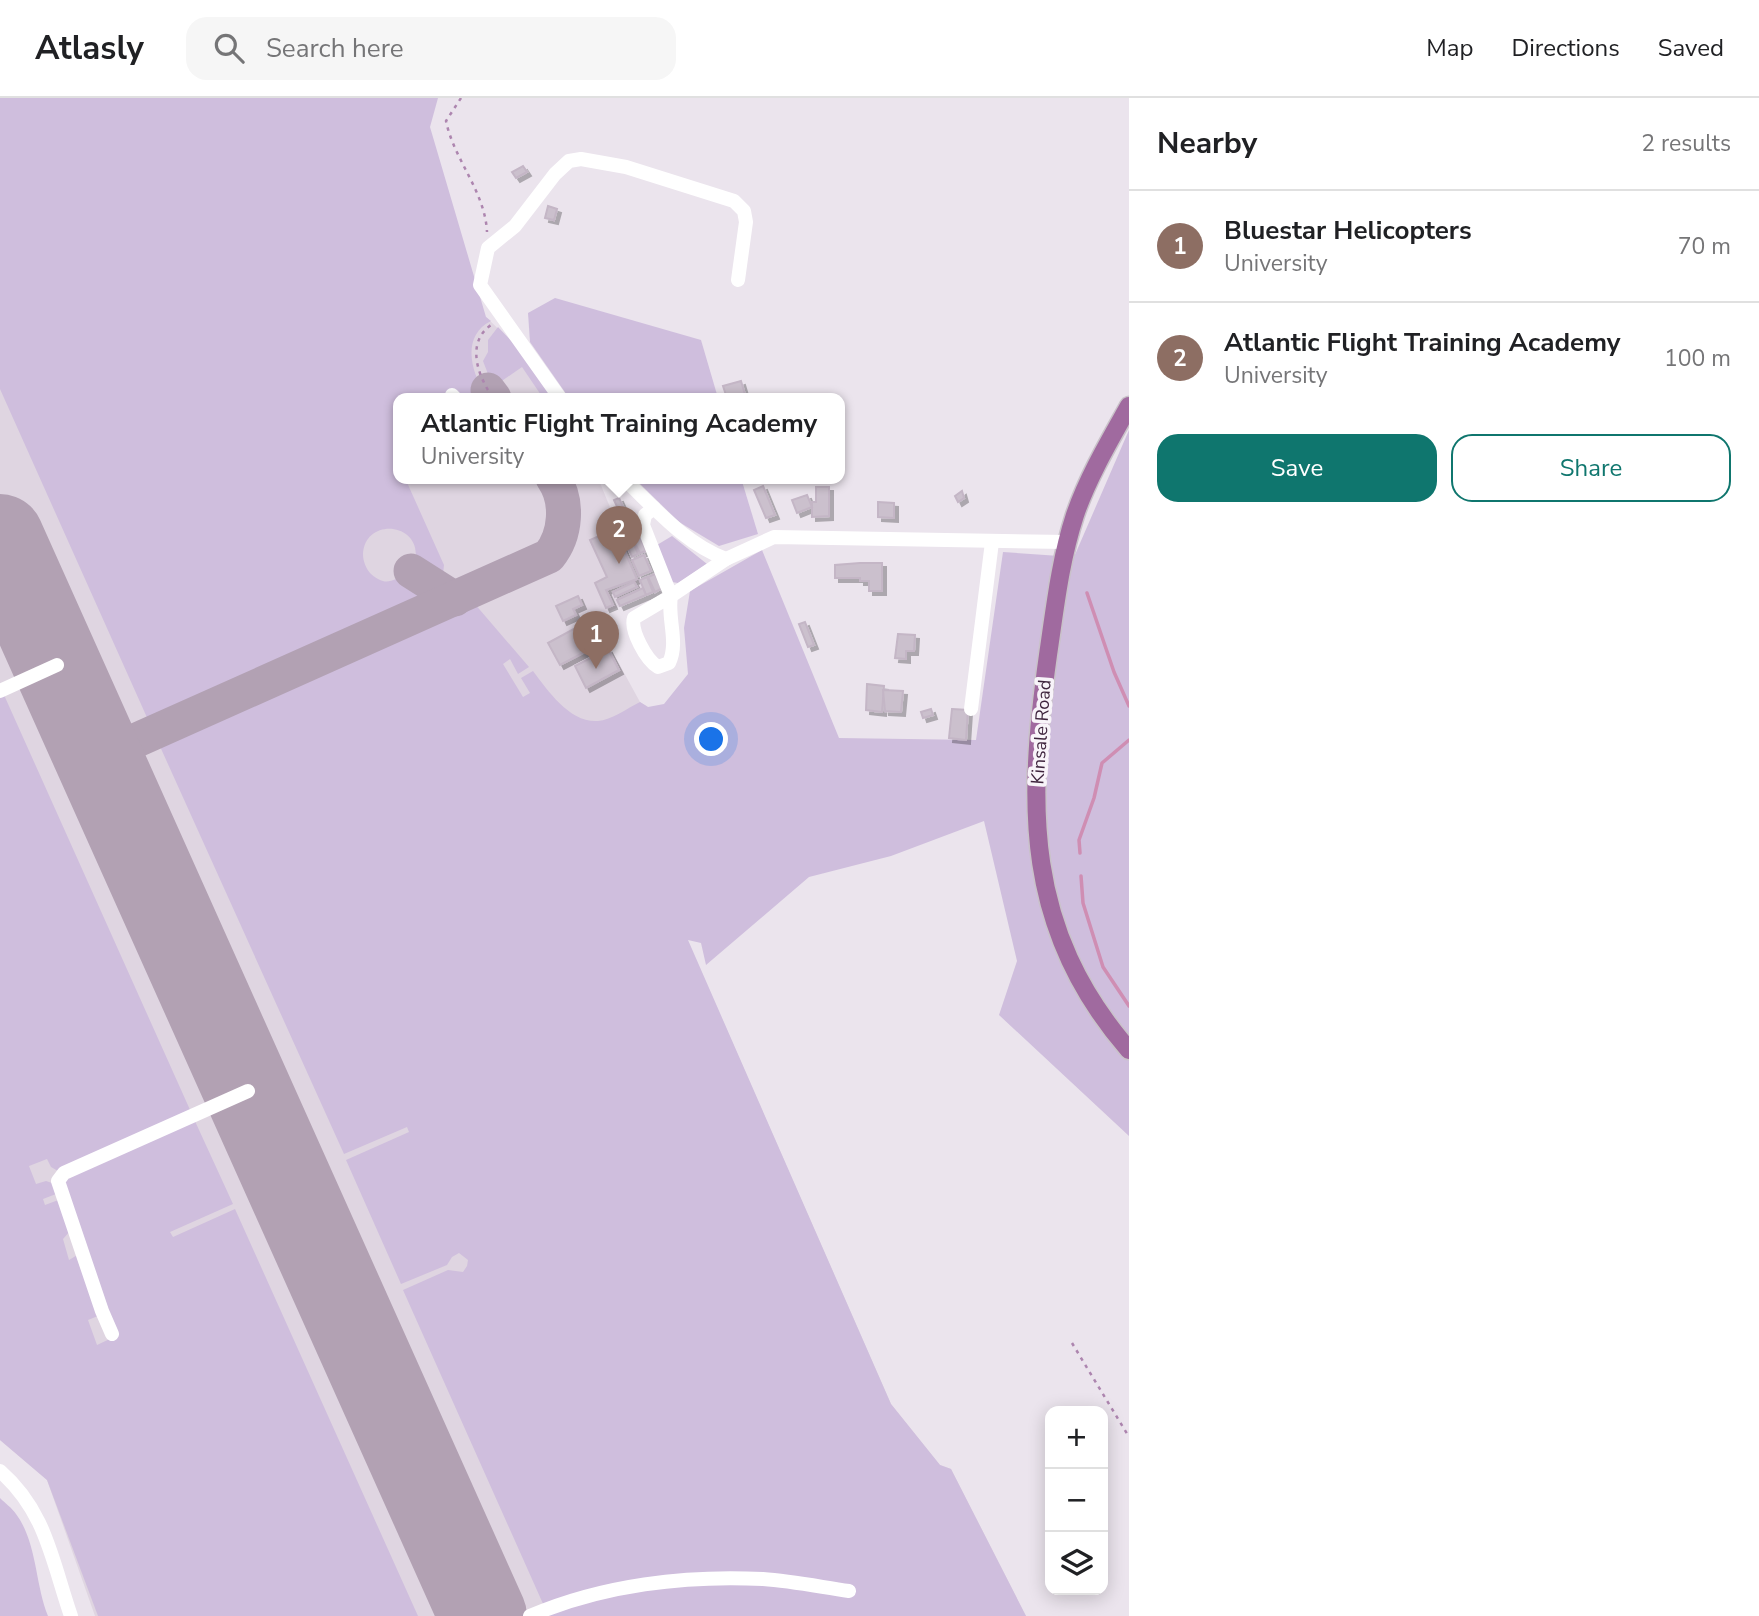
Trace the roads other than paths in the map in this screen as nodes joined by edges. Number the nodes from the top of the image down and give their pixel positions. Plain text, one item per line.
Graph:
1 (738, 279) dead end
2 (557, 393) edge
3 (1129, 405) edge
4 (630, 484) edge
5 (654, 508) junction
6 (992, 542) junction
7 (1067, 542) junction
8 (726, 559) junction
9 (671, 596) junction
10 (57, 665) dead end
11 (0, 691) edge
12 (971, 709) dead end
13 (1129, 1050) edge
14 (248, 1091) dead end
15 (112, 1334) dead end
16 (0, 1471) edge
17 (849, 1591) dead end
18 (71, 1616) edge
19 (530, 1616) edge

1 - 2 street
3 - 7 main road, Kinsale Road
4 - 5 street
5 - 8 street
5 - 9 street
6 - 7 street
6 - 8 street
6 - 12 street
7 - 13 main road, Kinsale Road
8 - 9 street
9 - 9 street
10 - 11 street
14 - 15 street
16 - 18 street
17 - 19 street

